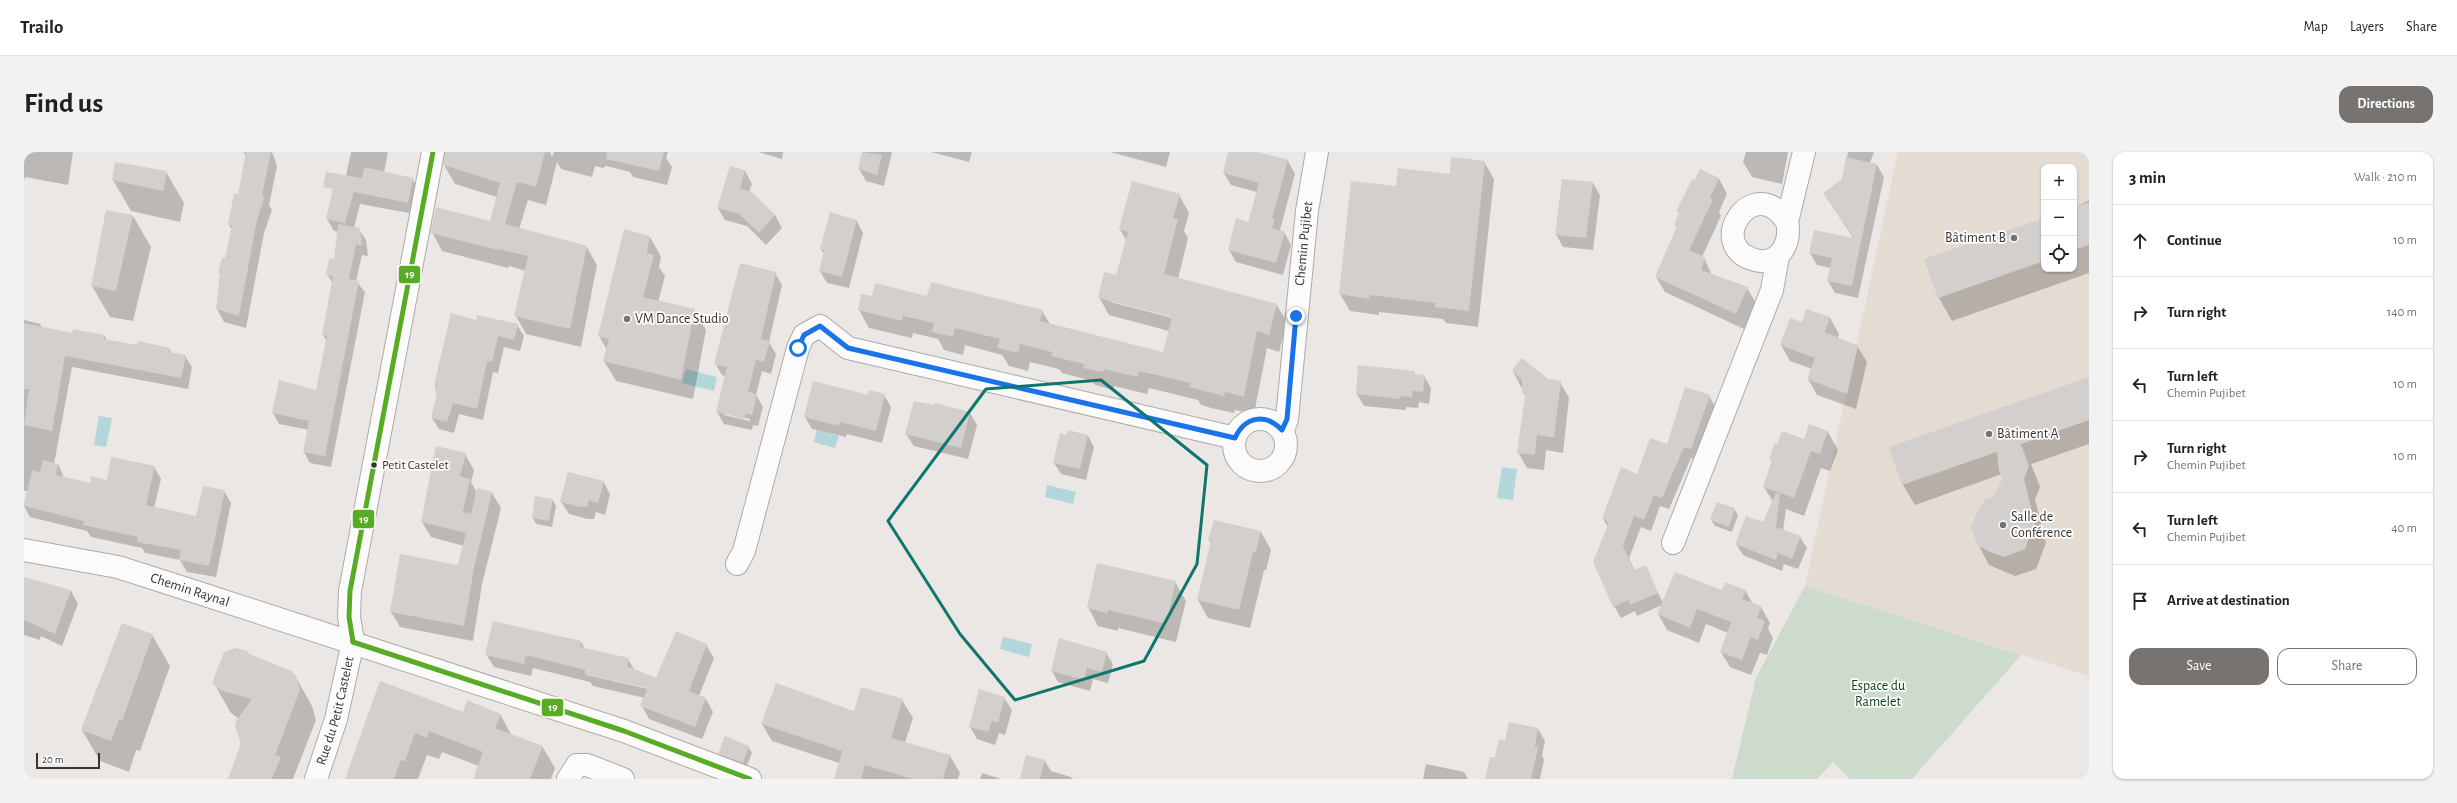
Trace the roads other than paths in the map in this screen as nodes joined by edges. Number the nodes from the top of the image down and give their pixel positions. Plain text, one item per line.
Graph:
1 (433, 152) edge
2 (1317, 152) edge
3 (1804, 152) edge
4 (1787, 222) junction
5 (1778, 256) junction
6 (1282, 430) junction
7 (1235, 438) junction
8 (1673, 543) dead end
9 (24, 550) edge
10 (737, 564) dead end
11 (353, 642) junction
12 (573, 772) edge
13 (316, 779) edge
14 (623, 779) edge
15 (750, 779) edge

1 - 11 street
2 - 6 street, Chemin Pujibet
3 - 4 street
4 - 5 street
4 - 5 street
5 - 8 street
6 - 7 street
6 - 7 street, Chemin Pujibet
7 - 10 street
9 - 11 street, Chemin Raynal
11 - 13 street, Rue du Petit Castelet
11 - 15 street, Chemin Raynal
12 - 14 street

